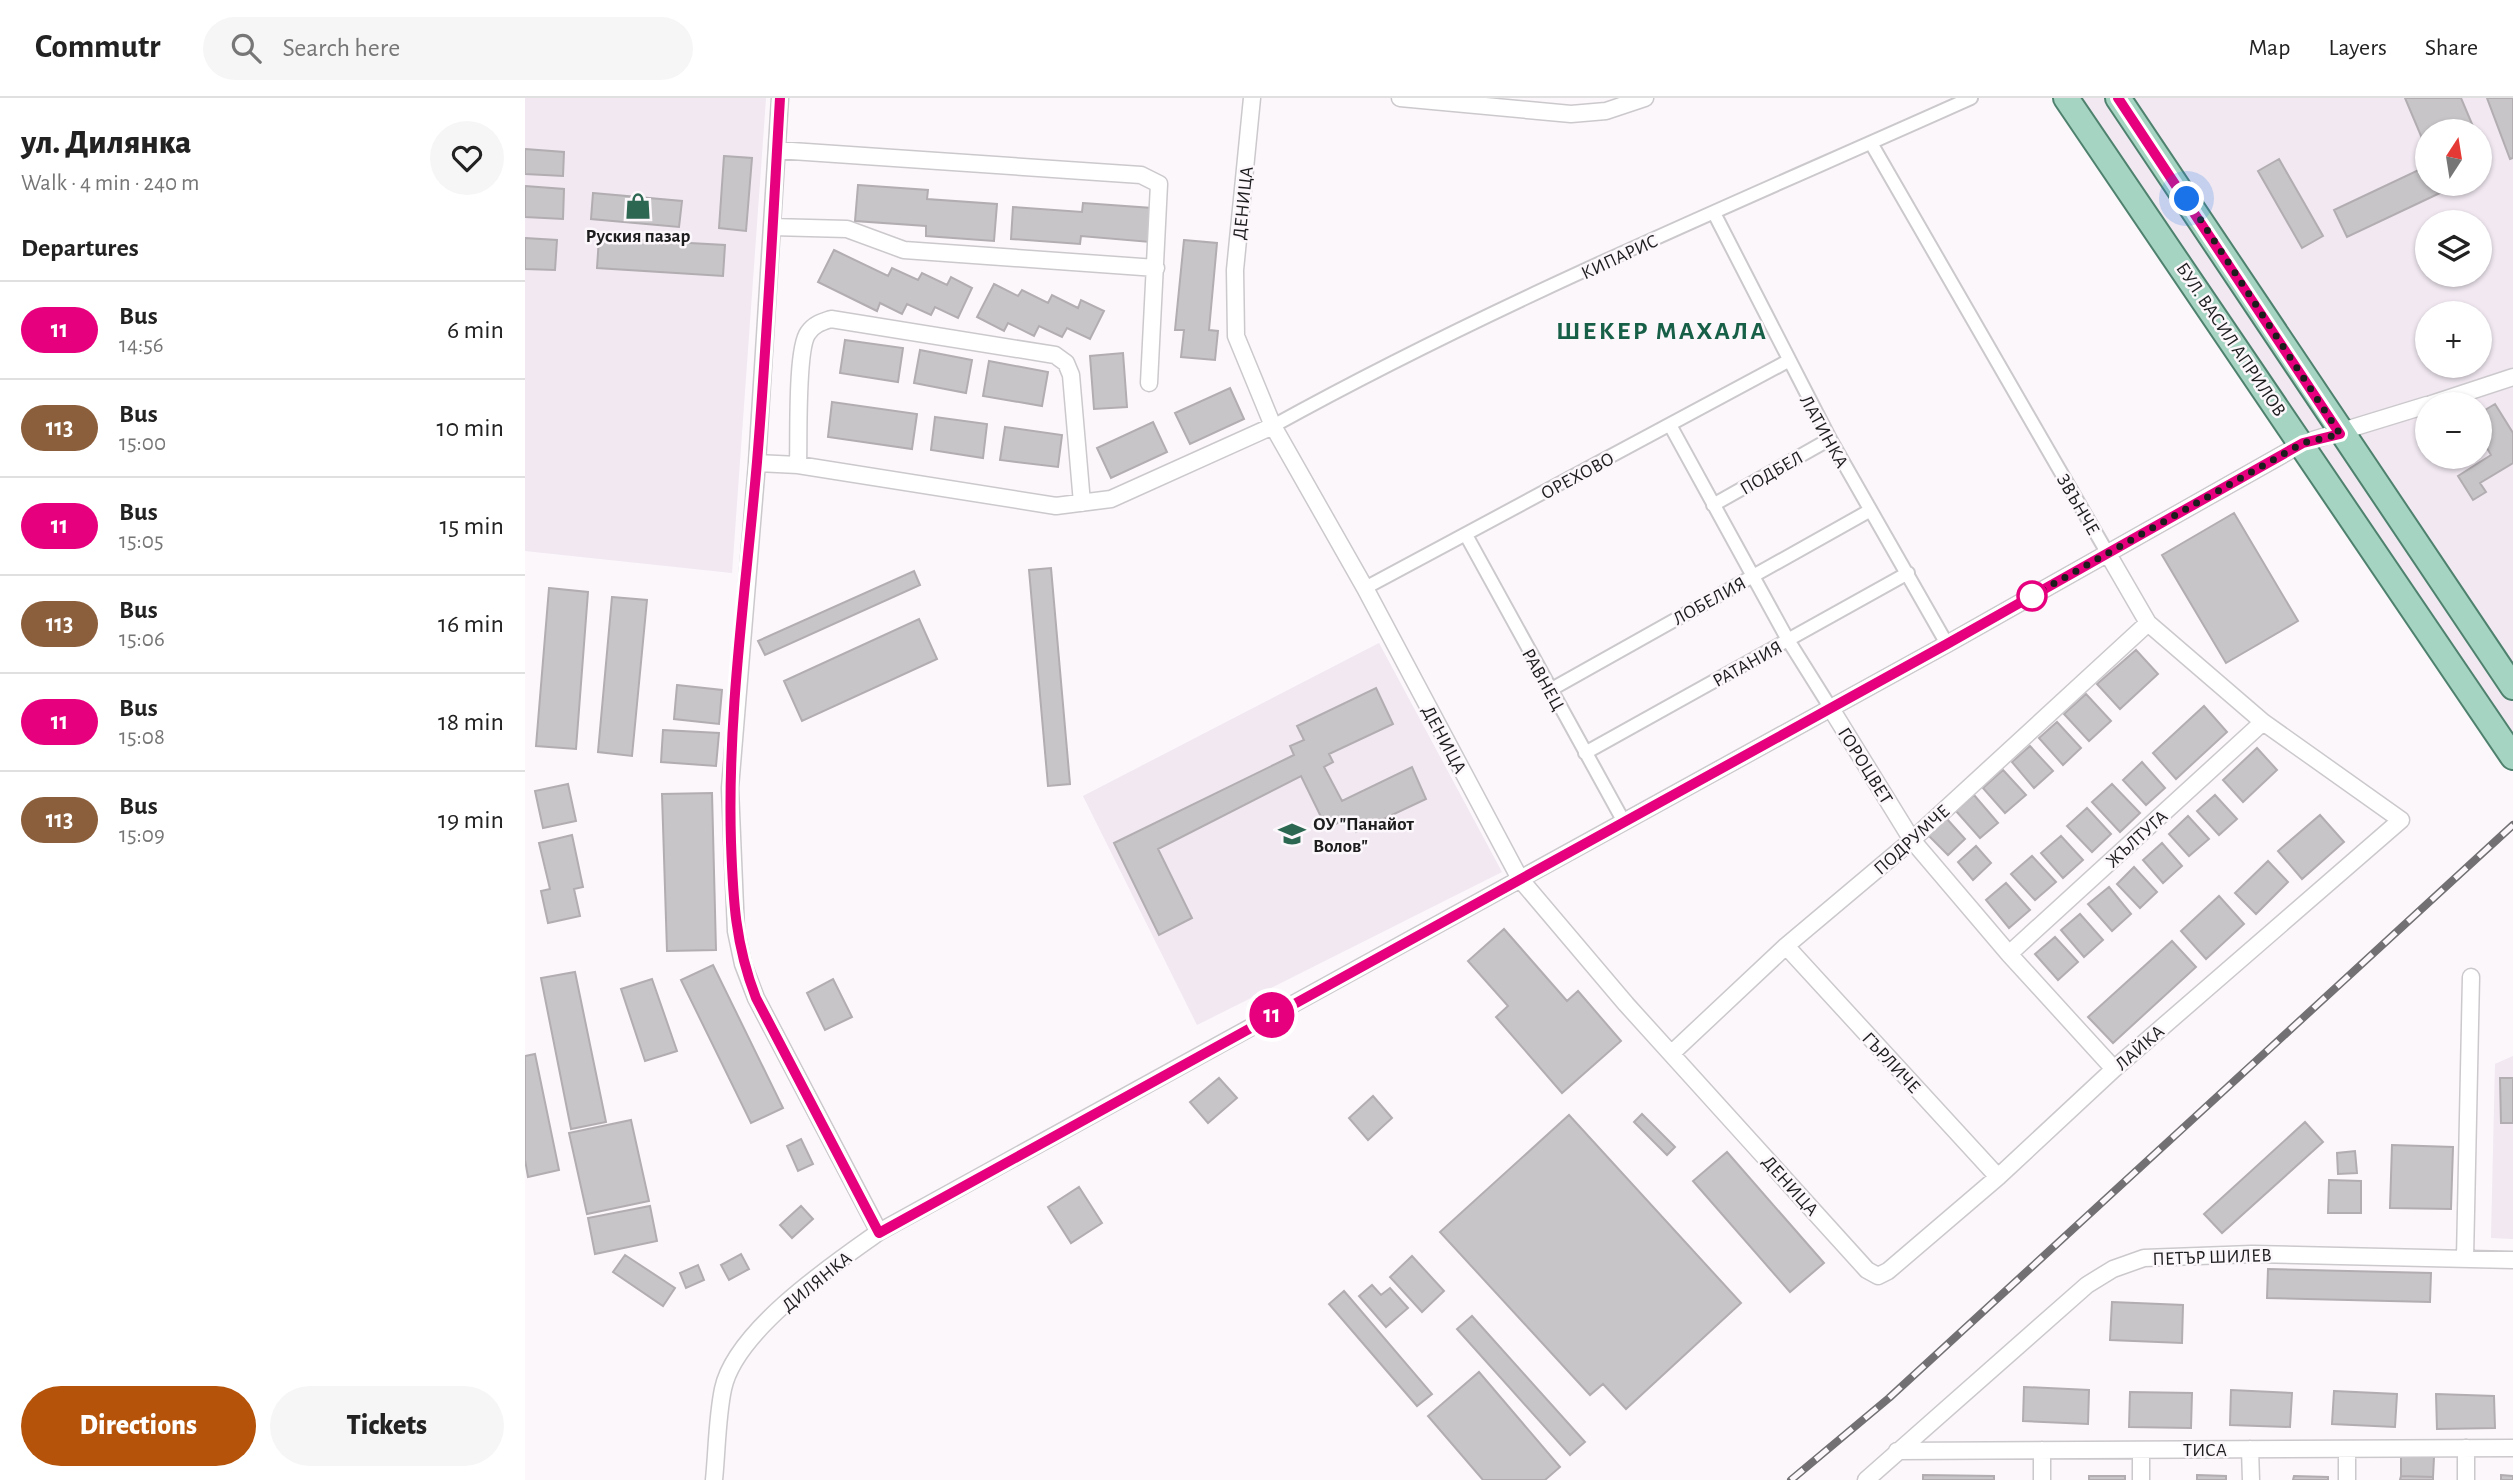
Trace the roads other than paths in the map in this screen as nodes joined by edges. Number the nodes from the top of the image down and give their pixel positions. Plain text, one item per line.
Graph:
1 (780, 98) edge
2 (1252, 98) edge
3 (1400, 98) edge
4 (1645, 98) edge
5 (1971, 98) edge
6 (2066, 98) edge
7 (2118, 98) edge
8 (1871, 143) junction
9 (777, 150) junction
10 (1714, 213) junction
11 (772, 227) junction
12 (1156, 268) junction
13 (1788, 361) junction
14 (2513, 377) edge
15 (1149, 383) dead end
16 (2468, 392) edge
17 (2415, 410) edge
18 (1670, 425) junction
19 (1273, 426) junction
20 (2340, 434) junction
21 (1830, 439) junction
22 (2303, 443) junction
23 (757, 463) junction
24 (798, 465) junction
25 (1082, 503) junction
26 (1713, 505) junction
27 (1869, 511) junction
28 (1467, 535) junction
29 (2108, 554) junction
30 (1908, 573) junction
31 (1753, 575) junction
32 (1365, 588) junction
33 (2148, 623) junction
34 (1788, 640) junction
35 (1947, 644) junction
36 (2513, 687) edge
37 (1550, 690) junction
38 (1830, 707) junction
39 (2263, 722) junction
40 (1585, 753) junction
41 (2513, 757) edge
42 (2401, 820) joint
43 (1623, 822) junction
44 (1912, 840) junction
45 (1520, 879) junction
46 (1786, 946) junction
47 (2009, 954) junction
48 (2470, 977) dead end
49 (1672, 1052) junction
50 (2114, 1069) junction
51 (1998, 1177) junction
52 (879, 1233) junction
53 (2465, 1258) junction
54 (2513, 1260) edge
55 (1878, 1276) joint
56 (2347, 1448) junction
57 (2466, 1448) junction
58 (2513, 1448) edge
59 (2251, 1449) junction
60 (2042, 1450) junction
61 (2141, 1450) junction
62 (1897, 1451) junction
63 (714, 1480) edge
64 (1866, 1480) edge
65 (2042, 1480) edge
66 (2141, 1480) edge
67 (2251, 1480) edge
68 (2347, 1480) edge
69 (2466, 1480) edge

1 - 9 street
2 - 19 street, ДЕНИЦА
3 - 4 street
5 - 8 street, КИПАРИС
6 - 22 main road, БУЛ. ВАСИЛ АПРИЛОВ
7 - 20 main road, БУЛ. ВАСИЛ АПРИЛОВ
8 - 10 street, КИПАРИС
8 - 29 street, ЗВЪНЧЕ
9 - 11 street
9 - 12 street
10 - 13 street, ЛАТИНКА
10 - 19 street, КИПАРИС
11 - 12 street
11 - 23 street
12 - 15 street
13 - 18 street, ОРЕХОВО
13 - 21 street, ЛАТИНКА
14 - 16 street, ДИЛЯНКА
17 - 20 street, ДИЛЯНКА
18 - 26 street, ГОРОЦВЕТ
18 - 28 street, ОРЕХОВО
19 - 25 street
19 - 32 street, ДЕНИЦА
20 - 22 street, ДИЛЯНКА
20 - 36 main road, БУЛ. ВАСИЛ АПРИЛОВ
21 - 26 street, ПОДБЕЛ
21 - 27 street, ЛАТИНКА
22 - 29 street, ДИЛЯНКА
22 - 41 main road, БУЛ. ВАСИЛ АПРИЛОВ
23 - 24 street
23 - 52 street
24 - 25 street
24 - 25 street
26 - 31 street, ГОРОЦВЕТ
27 - 30 street, ЛАТИНКА
27 - 31 street, ЛОБЕЛИЯ
28 - 32 street, ОРЕХОВО
28 - 37 street, РАВНЕЦ
29 - 33 street, ЗВЪНЧЕ
29 - 35 street, ДИЛЯНКА
30 - 34 street, РАТАНИЯ
30 - 35 street, ЛАТИНКА
31 - 34 street, ГОРОЦВЕТ
31 - 37 street, ЛОБЕЛИЯ
32 - 45 street, ДЕНИЦА
33 - 39 street, ЗВЪНЧЕ
33 - 44 street, ПОДРУМЧЕ
34 - 38 street, ГОРОЦВЕТ
34 - 40 street, РАТАНИЯ
35 - 38 street, ДИЛЯНКА
37 - 40 street, РАВНЕЦ
38 - 43 street, ДИЛЯНКА
38 - 44 street, ГОРОЦВЕТ
39 - 42 street, ЗВЪНЧЕ
39 - 47 street, ЖЪЛТУГА
40 - 43 street, РАВНЕЦ
42 - 50 street, ЛАЙКА
43 - 45 street, ДИЛЯНКА
44 - 46 street, ПОДРУМЧЕ
44 - 47 street, ГОРОЦВЕТ
45 - 49 street, ДЕНИЦА
45 - 52 street, ДИЛЯНКА
46 - 49 street, ПОДРУМЧЕ
46 - 51 street, ГЪРЛИЧЕ
47 - 50 street, ГОРОЦВЕТ
48 - 53 street
49 - 55 street, ДЕНИЦА
50 - 51 street, ЛАЙКА
51 - 55 street, ЛАЙКА
52 - 63 street, ДИЛЯНКА
53 - 54 street, ПЕТЪР ШИЛЕВ
53 - 62 street, ПЕТЪР ШИЛЕВ
56 - 57 street, ТИСА
56 - 59 street, ТИСА
56 - 68 street
57 - 58 street, ТИСА
57 - 69 street
59 - 61 street, ТИСА
59 - 67 street
60 - 61 street, ТИСА
60 - 62 street, ТИСА
60 - 65 street
61 - 66 street
62 - 64 street, ПЕТЪР ШИЛЕВ

